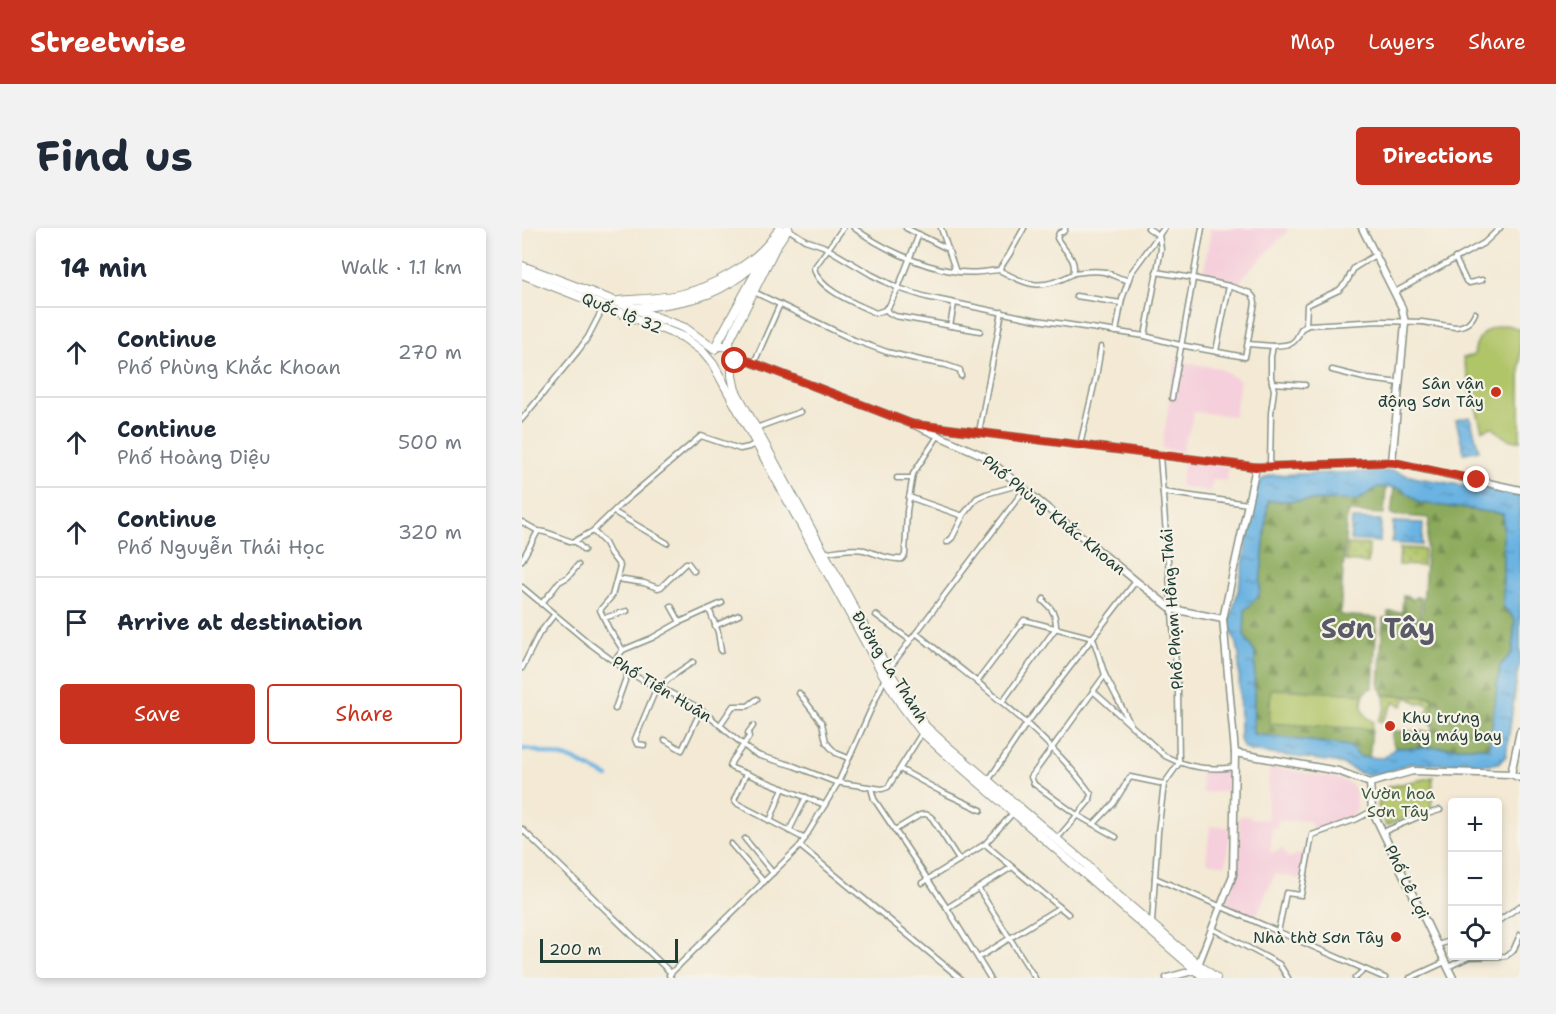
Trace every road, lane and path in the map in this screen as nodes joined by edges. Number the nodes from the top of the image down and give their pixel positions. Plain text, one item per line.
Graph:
1 (784, 228) edge
2 (843, 228) edge
3 (854, 228) edge
4 (906, 228) edge
5 (941, 228) edge
6 (1024, 228) edge
7 (1065, 228) edge
8 (1148, 228) edge
9 (1164, 228) edge
10 (1202, 228) edge
11 (1362, 228) edge
12 (1500, 228) edge
13 (919, 234) junction
14 (1159, 235) junction
15 (776, 246) junction
16 (828, 249) junction
17 (948, 249) junction
18 (1376, 255) junction
19 (764, 257) junction
20 (909, 258) junction
21 (1455, 258) junction
22 (522, 266) edge
23 (999, 270) junction
24 (952, 271) junction
25 (1156, 272) junction
26 (522, 274) edge
27 (1073, 274) junction
28 (1193, 278) junction
29 (1128, 280) junction
30 (1482, 280) dead end
31 (1229, 286) junction
32 (898, 288) junction
33 (754, 292) junction
34 (1395, 292) junction
35 (1076, 296) dead end
36 (1121, 303) junction
37 (780, 304) junction
38 (954, 304) junction
39 (611, 305) junction
40 (632, 308) junction
41 (886, 308) junction
42 (1002, 312) junction
43 (1475, 313) dead end
44 (1404, 323) junction
45 (951, 326) junction
46 (1306, 326) junction
47 (980, 331) dead end
48 (1116, 332) junction
49 (1145, 336) junction
50 (1248, 344) junction
51 (1180, 345) junction
52 (1274, 346) junction
53 (1101, 347) dead end
54 (714, 349) junction
55 (731, 350) junction
56 (1216, 351) junction
57 (746, 360) junction
58 (732, 363) junction
59 (754, 363) junction
60 (713, 364) junction
61 (1332, 369) dead end
62 (961, 376) dead end
63 (1272, 383) junction
64 (1400, 383) junction
65 (1305, 385) dead end
66 (1172, 398) dead end
67 (800, 412) dead end
68 (522, 419) edge
69 (756, 428) junction
70 (934, 432) junction
71 (979, 433) junction
72 (756, 442) junction
73 (1080, 445) junction
74 (1160, 455) junction
75 (1392, 462) junction
76 (1270, 466) junction
77 (1256, 467) junction
78 (897, 478) dead end
79 (912, 478) junction
80 (1022, 487) junction
81 (1520, 490) edge
82 (1163, 492) junction
83 (909, 497) junction
84 (1248, 504) junction
85 (615, 512) junction
86 (963, 515) junction
87 (522, 522) edge
88 (538, 531) junction
89 (594, 531) junction
90 (575, 542) junction
91 (947, 542) dead end
92 (667, 543) dead end
93 (584, 550) dead end
94 (823, 553) junction
95 (522, 560) edge
96 (578, 565) dead end
97 (694, 571) dead end
98 (617, 579) junction
99 (1136, 581) junction
100 (523, 589) edge
101 (1044, 599) dead end
102 (722, 603) dead end
103 (541, 604) junction
104 (671, 606) dead end
105 (709, 609) junction
106 (1172, 609) junction
107 (627, 611) dead end
108 (554, 615) junction
109 (739, 615) dead end
110 (876, 615) dead end
111 (604, 618) junction
112 (1223, 619) junction
113 (680, 622) junction
114 (716, 626) junction
115 (1056, 628) junction
116 (916, 633) junction
117 (1093, 638) junction
118 (910, 640) junction
119 (623, 650) junction
120 (721, 651) dead end
121 (614, 661) junction
122 (693, 662) dead end
123 (522, 668) edge
124 (628, 672) junction
125 (887, 674) junction
126 (1105, 675) junction
127 (977, 682) junction
128 (658, 687) junction
129 (1093, 691) junction
130 (799, 693) dead end
131 (757, 699) dead end
132 (1002, 702) junction
133 (615, 708) dead end
134 (701, 710) junction
135 (1027, 723) junction
136 (720, 725) junction
137 (1131, 725) junction
138 (753, 726) dead end
139 (1520, 731) edge
140 (922, 732) junction
141 (665, 740) dead end
142 (644, 745) dead end
143 (742, 745) junction
144 (1051, 747) junction
145 (1235, 753) junction
146 (848, 758) junction
147 (1179, 763) junction
148 (1234, 767) junction
149 (900, 769) junction
150 (746, 774) junction
151 (1511, 774) junction
152 (1520, 778) edge
153 (988, 781) junction
154 (838, 783) junction
155 (1370, 783) junction
156 (1164, 784) junction
157 (783, 788) junction
158 (871, 788) junction
159 (806, 797) junction
160 (825, 805) junction
161 (981, 810) dead end
162 (1372, 810) junction
163 (1440, 810) dead end
164 (1014, 812) junction
165 (1078, 815) junction
166 (770, 821) junction
167 (1093, 824) junction
168 (522, 829) edge
169 (895, 830) junction
170 (789, 831) junction
171 (1383, 832) junction
172 (1116, 837) dead end
173 (745, 839) dead end
174 (805, 839) junction
175 (1057, 840) junction
176 (731, 844) dead end
177 (985, 844) junction
178 (800, 846) junction
179 (959, 860) junction
180 (1012, 867) junction
181 (773, 873) junction
182 (1155, 878) junction
183 (928, 880) junction
184 (764, 882) junction
185 (922, 884) dead end
186 (978, 888) junction
187 (1221, 906) junction
188 (1520, 906) edge
189 (1060, 907) junction
190 (947, 908) junction
191 (1068, 914) dead end
192 (1502, 919) edge
193 (1152, 924) junction
194 (1213, 929) junction
195 (1278, 932) junction
196 (1520, 935) edge
197 (1010, 938) junction
198 (1448, 941) edge
199 (1438, 945) junction
200 (978, 958) junction
201 (1447, 964) junction
202 (1364, 970) junction
203 (1197, 971) edge
204 (670, 975) edge
205 (663, 977) edge
206 (960, 978) edge
207 (990, 978) edge
208 (1035, 978) edge
209 (1167, 978) edge
210 (1205, 978) edge
211 (1216, 978) edge
212 (1288, 978) edge
213 (1355, 978) edge
214 (1385, 978) edge
215 (1410, 978) edge
216 (1453, 978) edge

1 - 15 highway
1 - 16 street
1 - 19 highway
1 - 39 highway
2 - 16 street
3 - 20 street
4 - 13 street
5 - 17 street
6 - 23 street
7 - 27 street
8 - 14 street
9 - 14 street
10 - 28 street
11 - 18 main road
12 - 21 street
13 - 17 street
13 - 20 street
14 - 25 street
14 - 29 street
15 - 19 highway
15 - 33 highway
16 - 32 street
16 - 41 street
17 - 24 street
18 - 34 main road
18 - 46 street
19 - 40 highway
19 - 54 highway
20 - 24 street
20 - 32 street
21 - 30 street
21 - 34 street
22 - 39 highway, Quốc lộ 32
23 - 24 street
23 - 27 street
25 - 28 street
25 - 49 street
26 - 39 highway, Quốc lộ 32
27 - 29 street
28 - 31 street
28 - 51 street
29 - 36 street
31 - 50 street
31 - 56 street
32 - 38 street
32 - 41 street
33 - 37 street
33 - 55 highway
34 - 44 main road
35 - 36 street
36 - 48 street
37 - 59 street
37 - 62 street
38 - 42 street
38 - 45 street
39 - 40 highway, Quốc lộ 32
39 - 60 highway, Quốc lộ 32
39 - 68 street
40 - 54 highway, Quốc lộ 32
41 - 45 street
42 - 48 street
42 - 71 street
43 - 44 street
44 - 46 street
44 - 64 main road
45 - 47 street
46 - 52 street
48 - 49 street
49 - 51 street
50 - 52 street
50 - 56 street
51 - 56 street
51 - 66 street
52 - 63 street
53 - 73 street
54 - 55 highway
54 - 60 highway
55 - 57 main road
55 - 58 highway
57 - 58 main road
57 - 59 main road
58 - 60 highway
58 - 69 highway, Đường La Thành
59 - 70 main road
60 - 72 highway, Đường La Thành
61 - 64 street
63 - 65 street
63 - 76 street
64 - 75 main road
67 - 69 street
69 - 94 highway, Đường La Thành
70 - 71 main road
70 - 79 street
70 - 80 main road, Phố Phùng Khắc Khoan
71 - 73 main road
72 - 85 street
72 - 125 highway, Đường La Thành
73 - 74 main road
74 - 77 main road
74 - 82 street, Phố Phạm Hồng Thái
75 - 76 main road
75 - 81 main road
76 - 77 main road
77 - 84 main road
78 - 79 street
79 - 83 street
80 - 86 street
80 - 99 main road, Phố Phùng Khắc Khoan
80 - 116 street
82 - 84 street
82 - 106 street, Phố Phạm Hồng Thái
83 - 86 street
83 - 94 street
84 - 112 main road
85 - 89 street
85 - 92 street
86 - 91 street
87 - 88 street
88 - 90 street
88 - 95 street
89 - 90 street
89 - 98 street
90 - 93 street
94 - 125 highway, Đường La Thành
96 - 103 street
97 - 98 street
98 - 111 street
99 - 106 main road, Phố Phùng Khắc Khoan
99 - 117 street
100 - 103 street, Phố Tiền Huân
101 - 115 street
102 - 105 street
103 - 108 street, Phố Tiền Huân
104 - 113 street
105 - 113 street
105 - 114 street
106 - 112 main road, Phố Phùng Khắc Khoan
106 - 147 street, Phố Phạm Hồng Thái
107 - 111 street
108 - 121 street, Phố Tiền Huân
108 - 123 street
109 - 114 street
110 - 118 street
111 - 119 street
112 - 145 main road
113 - 119 street
114 - 120 street
115 - 117 street
115 - 127 street
115 - 132 street
116 - 118 street
116 - 127 street
117 - 126 street
117 - 135 street
118 - 125 street
119 - 121 street
121 - 124 street, Phố Tiền Huân
122 - 128 street
124 - 128 street, Phố Tiền Huân
124 - 133 street
125 - 140 highway, Đường La Thành
125 - 146 street
125 - 153 highway, Đường La Thành
126 - 129 street
126 - 137 street
127 - 132 street
128 - 134 street, Phố Tiền Huân
128 - 142 street
129 - 137 street
129 - 144 street
130 - 146 street
131 - 136 street
132 - 135 street
134 - 136 street, Phố Tiền Huân
134 - 141 street
135 - 144 street
135 - 153 street
136 - 143 street, Phố Tiền Huân
137 - 147 street
138 - 143 street
139 - 151 main road
140 - 149 street
140 - 164 highway, Đường La Thành
143 - 150 street
143 - 154 street, Phố Tiền Huân
144 - 165 street
144 - 165 street
145 - 148 main road
145 - 155 main road
146 - 154 street
147 - 148 street
147 - 156 street
148 - 187 main road
149 - 158 street
149 - 161 street
150 - 157 street
150 - 166 street
151 - 152 main road
151 - 155 main road
153 - 175 highway, Đường La Thành
154 - 158 street, Phố Tiền Huân
154 - 160 street
155 - 162 main road, Phố Lê Lợi
156 - 167 street
156 - 182 street
157 - 159 street
157 - 166 street
158 - 169 street
159 - 160 street
159 - 170 street
160 - 174 street
162 - 171 main road, Phố Lê Lợi
162 - 195 street
163 - 171 street
164 - 177 street
164 - 203 highway, Đường La Thành
165 - 167 street
165 - 175 street
166 - 170 street
167 - 172 street
168 - 204 street
169 - 179 street
169 - 183 street
170 - 174 street
171 - 199 main road, Phố Lê Lợi
173 - 181 street
174 - 178 street
175 - 193 highway, Đường La Thành
176 - 184 street
177 - 179 street
177 - 180 street
178 - 181 street
178 - 206 street
179 - 183 street
180 - 186 street
180 - 189 street
181 - 184 street
182 - 187 street
182 - 193 street
183 - 185 street
183 - 190 street
184 - 204 street
186 - 190 street
186 - 197 street
187 - 194 main road
187 - 195 street
188 - 192 street
189 - 191 street
189 - 197 street
190 - 200 street
193 - 203 highway, Đường La Thành
194 - 203 main road
194 - 212 street
195 - 202 street
196 - 201 street
197 - 200 street
197 - 208 street
198 - 199 street
199 - 201 main road, Phố Lê Lợi
200 - 207 street
201 - 215 street
201 - 216 main road, Phố Lê Lợi
202 - 213 street
202 - 214 street
203 - 209 main road
203 - 210 highway, Đường La Thành
203 - 211 highway, Đường La Thành
204 - 205 street

